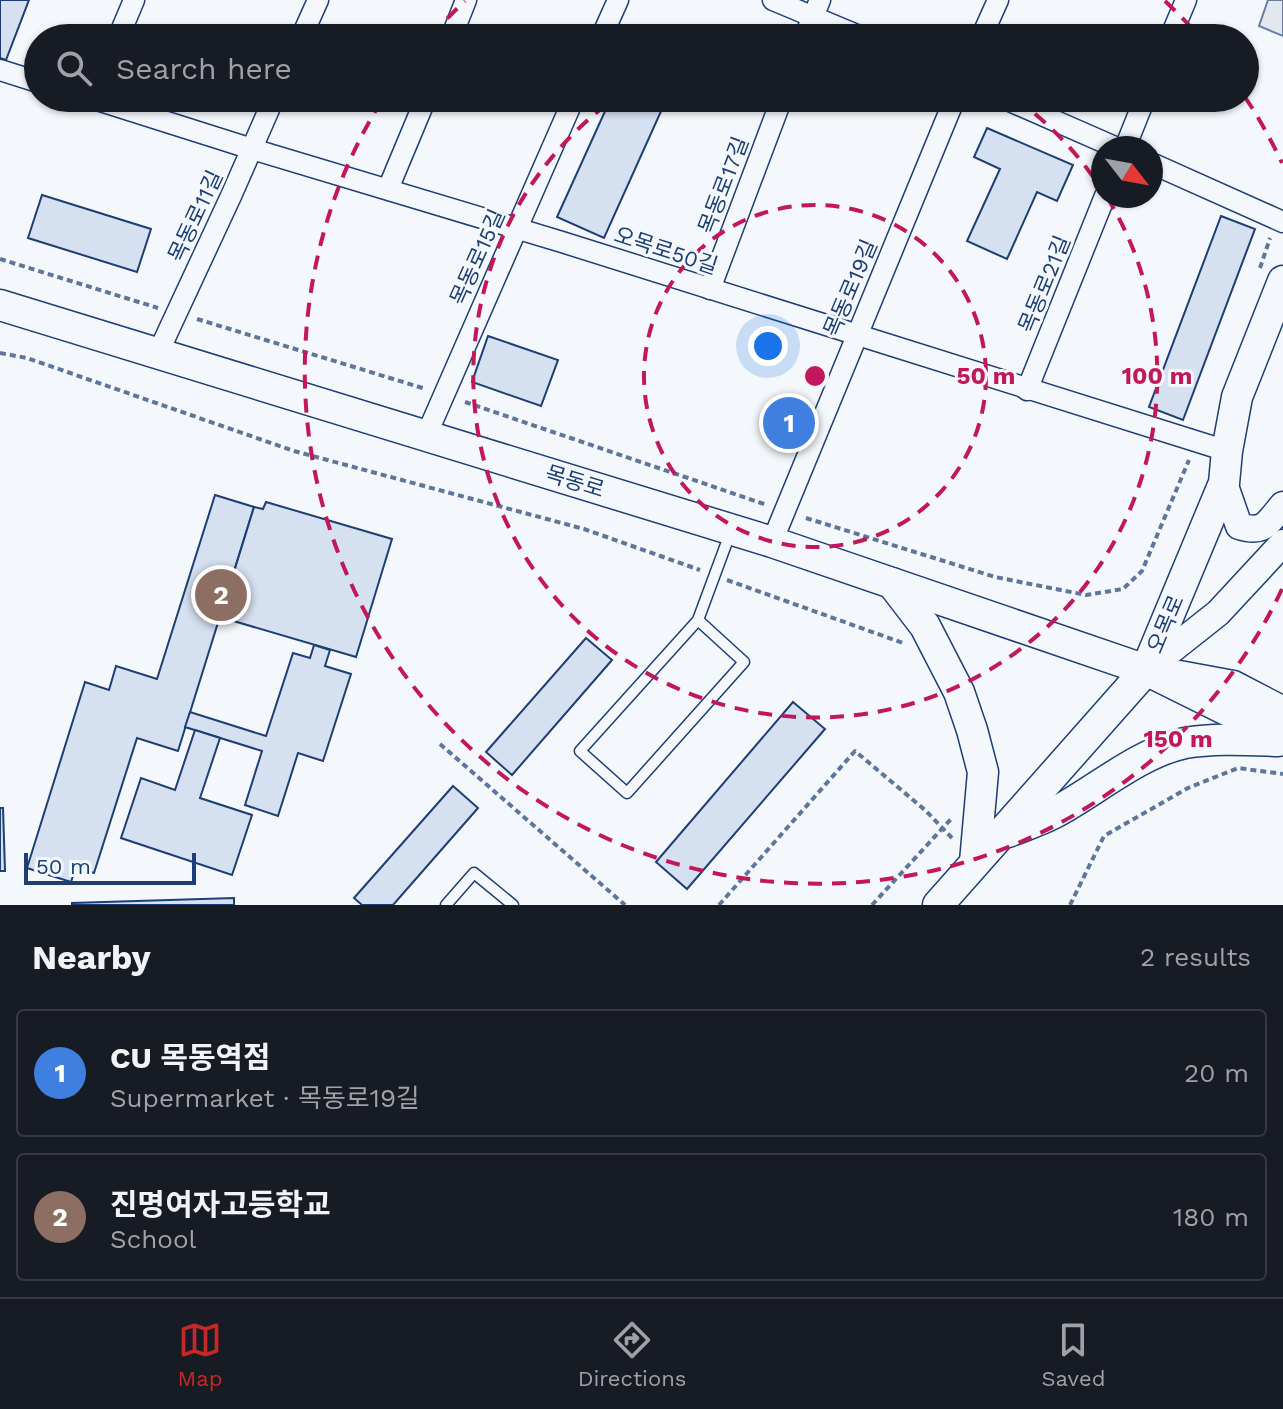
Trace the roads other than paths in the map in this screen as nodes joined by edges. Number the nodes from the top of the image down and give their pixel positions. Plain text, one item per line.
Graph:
1 (134, 0) edge
2 (318, 0) edge
3 (466, 0) edge
4 (618, 0) edge
5 (773, 0) edge
6 (998, 0) edge
7 (1186, 0) edge
8 (816, 8) edge
9 (124, 24) edge
10 (307, 24) edge
11 (457, 24) edge
12 (607, 24) edge
13 (842, 24) edge
14 (987, 24) edge
15 (1176, 24) edge
16 (0, 70) edge
17 (24, 78) edge
18 (135, 112) edge
19 (268, 112) edge
20 (420, 112) edge
21 (568, 112) edge
22 (777, 112) edge
23 (949, 112) edge
24 (1035, 112) edge
25 (1139, 112) edge
26 (1130, 136) edge
27 (1091, 137) edge
28 (252, 149) junction
29 (1163, 168) edge
30 (388, 189) junction
31 (1100, 208) edge
32 (1283, 222) edge
33 (515, 228) junction
34 (1283, 281) edge
35 (710, 289) junction
36 (0, 305) edge
37 (856, 336) junction
38 (158, 353) junction
39 (1027, 390) junction
40 (426, 436) junction
41 (1227, 451) junction
42 (1224, 483) junction
43 (1283, 505) edge
44 (731, 529) junction
45 (772, 542) junction
46 (1283, 543) edge
47 (892, 583) junction
48 (698, 620) junction
49 (1146, 670) junction
50 (1283, 712) edge
51 (1283, 739) edge
52 (999, 836) junction
53 (975, 862) junction
54 (446, 905) edge
55 (513, 905) edge
56 (938, 905) edge

1 - 9 street
2 - 10 street
3 - 11 street
4 - 12 street
5 - 8 street
6 - 14 street
7 - 15 street
8 - 13 street
16 - 17 street
18 - 28 street, 오목로50길
19 - 28 street, 목동로11길
20 - 30 street
21 - 33 street, 목동로15길
22 - 35 street, 목동로17길
23 - 37 street, 목동로19길
24 - 27 street
25 - 26 street
28 - 30 street, 오목로50길
28 - 38 street, 목동로11길
29 - 32 street
30 - 33 street, 오목로50길
31 - 39 street, 목동로21길
33 - 35 street, 오목로50길
33 - 40 street, 목동로15길
34 - 41 main road, 오목로
35 - 37 street, 오목로50길
36 - 38 main road, 목동로
37 - 39 street, 오목로50길
37 - 45 street, 목동로19길
38 - 40 main road, 목동로
39 - 41 street, 오목로50길
40 - 44 main road, 목동로
41 - 42 main road, 오목로
42 - 43 street
42 - 49 main road, 오목로
44 - 45 main road, 목동로
44 - 48 lane
45 - 47 main road, 목동로
46 - 49 street
47 - 49 main road, 목동로
47 - 53 main road
48 - 48 lane
49 - 50 main road, 목동로
49 - 51 main road, 목동로
49 - 52 main road, 오목로
51 - 52 main road
52 - 53 main road, 오목로
53 - 56 main road, 오목로
54 - 55 lane

